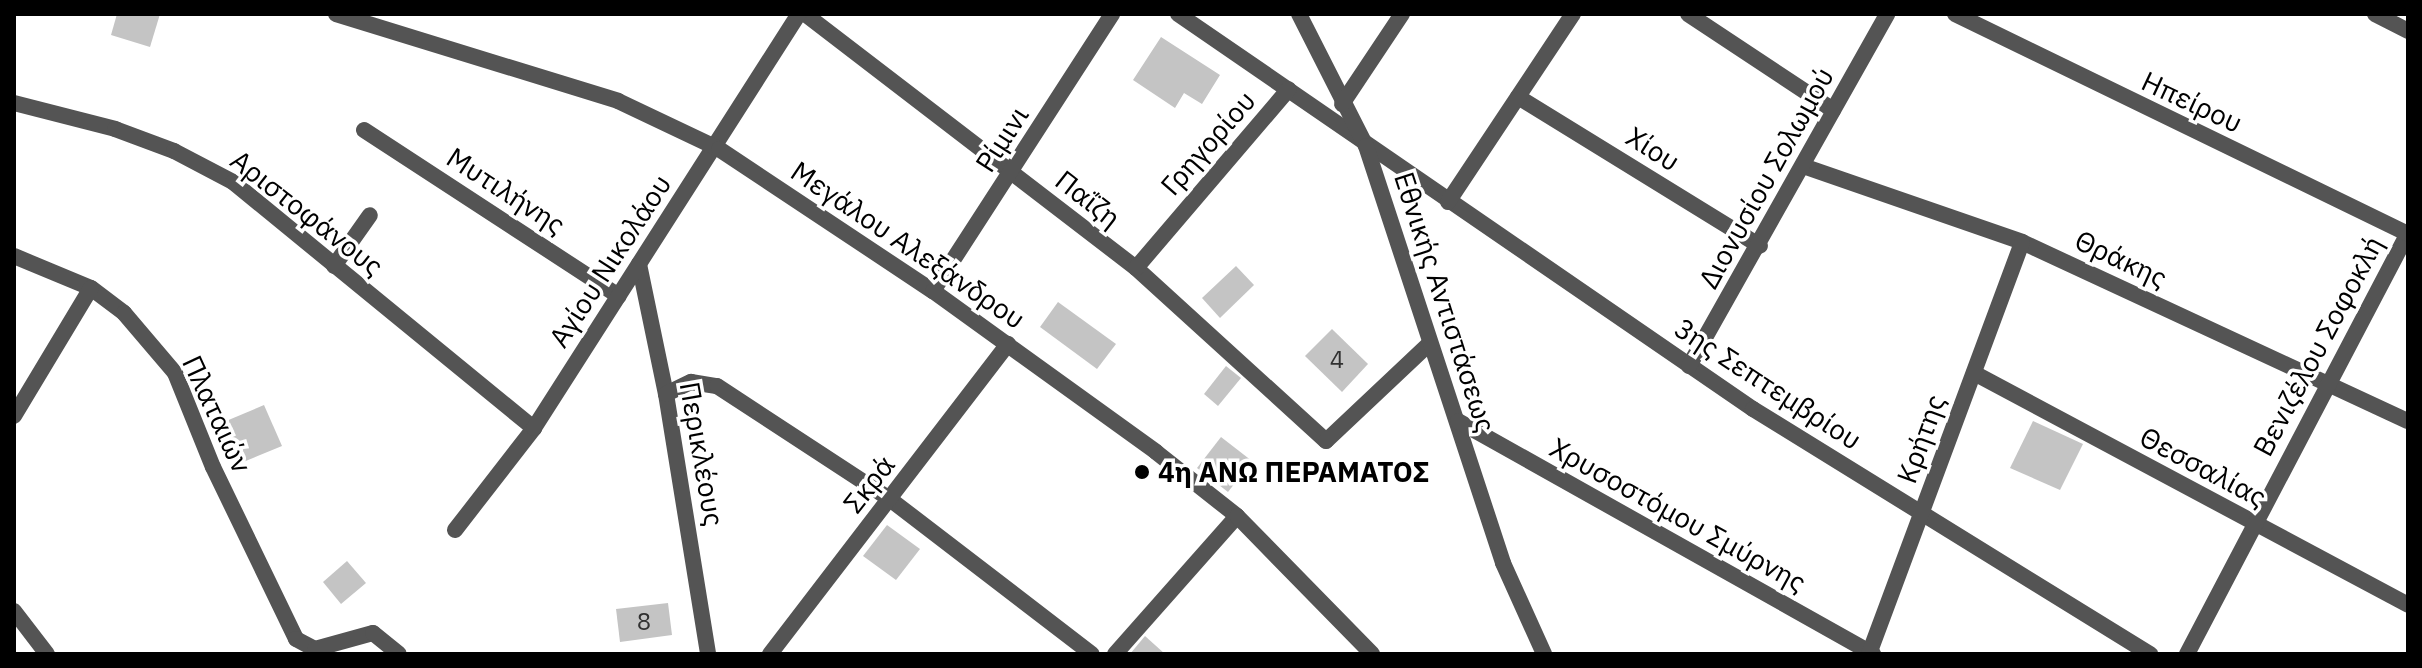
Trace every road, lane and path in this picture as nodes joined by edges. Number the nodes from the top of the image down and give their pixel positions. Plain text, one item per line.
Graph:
1 (336, 14) edge
2 (802, 14) edge
3 (1112, 14) edge
4 (1178, 14) edge
5 (1299, 14) edge
6 (1402, 14) edge
7 (1573, 14) edge
8 (1688, 14) edge
9 (1887, 14) edge
10 (1955, 14) edge
11 (2375, 14) edge
12 (2408, 31) edge
13 (1289, 89) junction
14 (1518, 97) junction
15 (14, 103) edge
16 (1342, 104) junction
17 (1833, 110) junction
18 (364, 130) dead end
19 (1366, 146) junction
20 (1803, 166) junction
21 (1012, 173) junction
22 (1448, 202) junction
23 (370, 215) dead end
24 (2408, 234) edge
25 (2022, 242) junction
26 (1760, 246) junction
27 (14, 256) edge
28 (639, 264) junction
29 (334, 266) junction
30 (1136, 268) junction
31 (91, 288) junction
32 (933, 291) junction
33 (619, 296) junction
34 (1008, 344) junction
35 (1429, 344) junction
36 (1689, 366) junction
37 (1974, 373) junction
38 (2330, 383) junction
39 (666, 394) junction
40 (14, 416) edge
41 (1458, 421) junction
42 (2408, 421) edge
43 (534, 428) junction
44 (891, 500) junction
45 (1922, 512) junction
46 (1237, 516) junction
47 (2253, 524) junction
48 (455, 530) dead end
49 (2408, 605) edge
50 (14, 611) edge
51 (1870, 653) edge
52 (47, 654) edge
53 (399, 654) edge
54 (708, 654) edge
55 (770, 654) edge
56 (1092, 654) edge
57 (1115, 654) edge
58 (1372, 654) edge
59 (1544, 654) edge
60 (2150, 654) edge
61 (2187, 654) edge

1 - 32 street, Μεγάλου Αλεξάνδρου
2 - 21 street, Παΐζη
2 - 28 street, Αγίου Νικολάου
3 - 21 street, Ρίμινι
4 - 13 street, 3ης Σεπτεμβρίου
5 - 16 street, Εθνικής Αντιστάσεως
6 - 16 street
7 - 14 street
8 - 17 street
9 - 17 street, Διονυσίου Σολωμού
10 - 24 street, Ηπείρου
11 - 12 street
13 - 19 street, 3ης Σεπτεμβρίου
13 - 30 street, Γρηγορίου
14 - 22 street
14 - 26 street, Χίου
15 - 29 street, Αριστοφάνους
16 - 19 street, Εθνικής Αντιστάσεως
17 - 20 street, Διονυσίου Σολωμού
18 - 33 street, Μυτιλήνης
19 - 22 street, 3ης Σεπτεμβρίου
19 - 35 street, Εθνικής Αντιστάσεως
20 - 25 street, Θράκης
20 - 26 street, Διονυσίου Σολωμού
21 - 30 street, Παΐζη
21 - 32 street, Ρίμινι
22 - 36 street, 3ης Σεπτεμβρίου
23 - 29 street
24 - 38 street, Βενιζέλου Σοφοκλή
25 - 37 street, Κρήτης
25 - 38 street, Θράκης
26 - 36 street, Διονυσίου Σολωμού
27 - 31 street, Πλαταιών
28 - 33 street, Αγίου Νικολάου
28 - 39 street, Περικλέους
29 - 43 street, Αριστοφάνους
30 - 35 street, Παΐζη
31 - 40 street
31 - 53 street, Πλαταιών
32 - 34 street, Μεγάλου Αλεξάνδρου
33 - 43 street, Αγίου Νικολάου
34 - 44 street, Σκρά
34 - 46 street, Μεγάλου Αλεξάνδρου
35 - 41 street, Εθνικής Αντιστάσεως
36 - 45 street, 3ης Σεπτεμβρίου
37 - 45 street, Κρήτης
37 - 47 street, Θεσσαλίας
38 - 42 street, Θράκης
38 - 47 street, Βενιζέλου Σοφοκλή
39 - 44 street
39 - 54 street, Περικλέους
41 - 51 street, Χρυσοστόμου Σμύρνης
41 - 59 street, Εθνικής Αντιστάσεως
43 - 48 street, Αγίου Νικολάου
44 - 55 street, Σκρά
44 - 56 street
45 - 51 street, Κρήτης
45 - 60 street, 3ης Σεπτεμβρίου
46 - 57 street
46 - 58 street, Μεγάλου Αλεξάνδρου
47 - 49 street, Θεσσαλίας
47 - 61 street, Βενιζέλου Σοφοκλή
50 - 52 street

